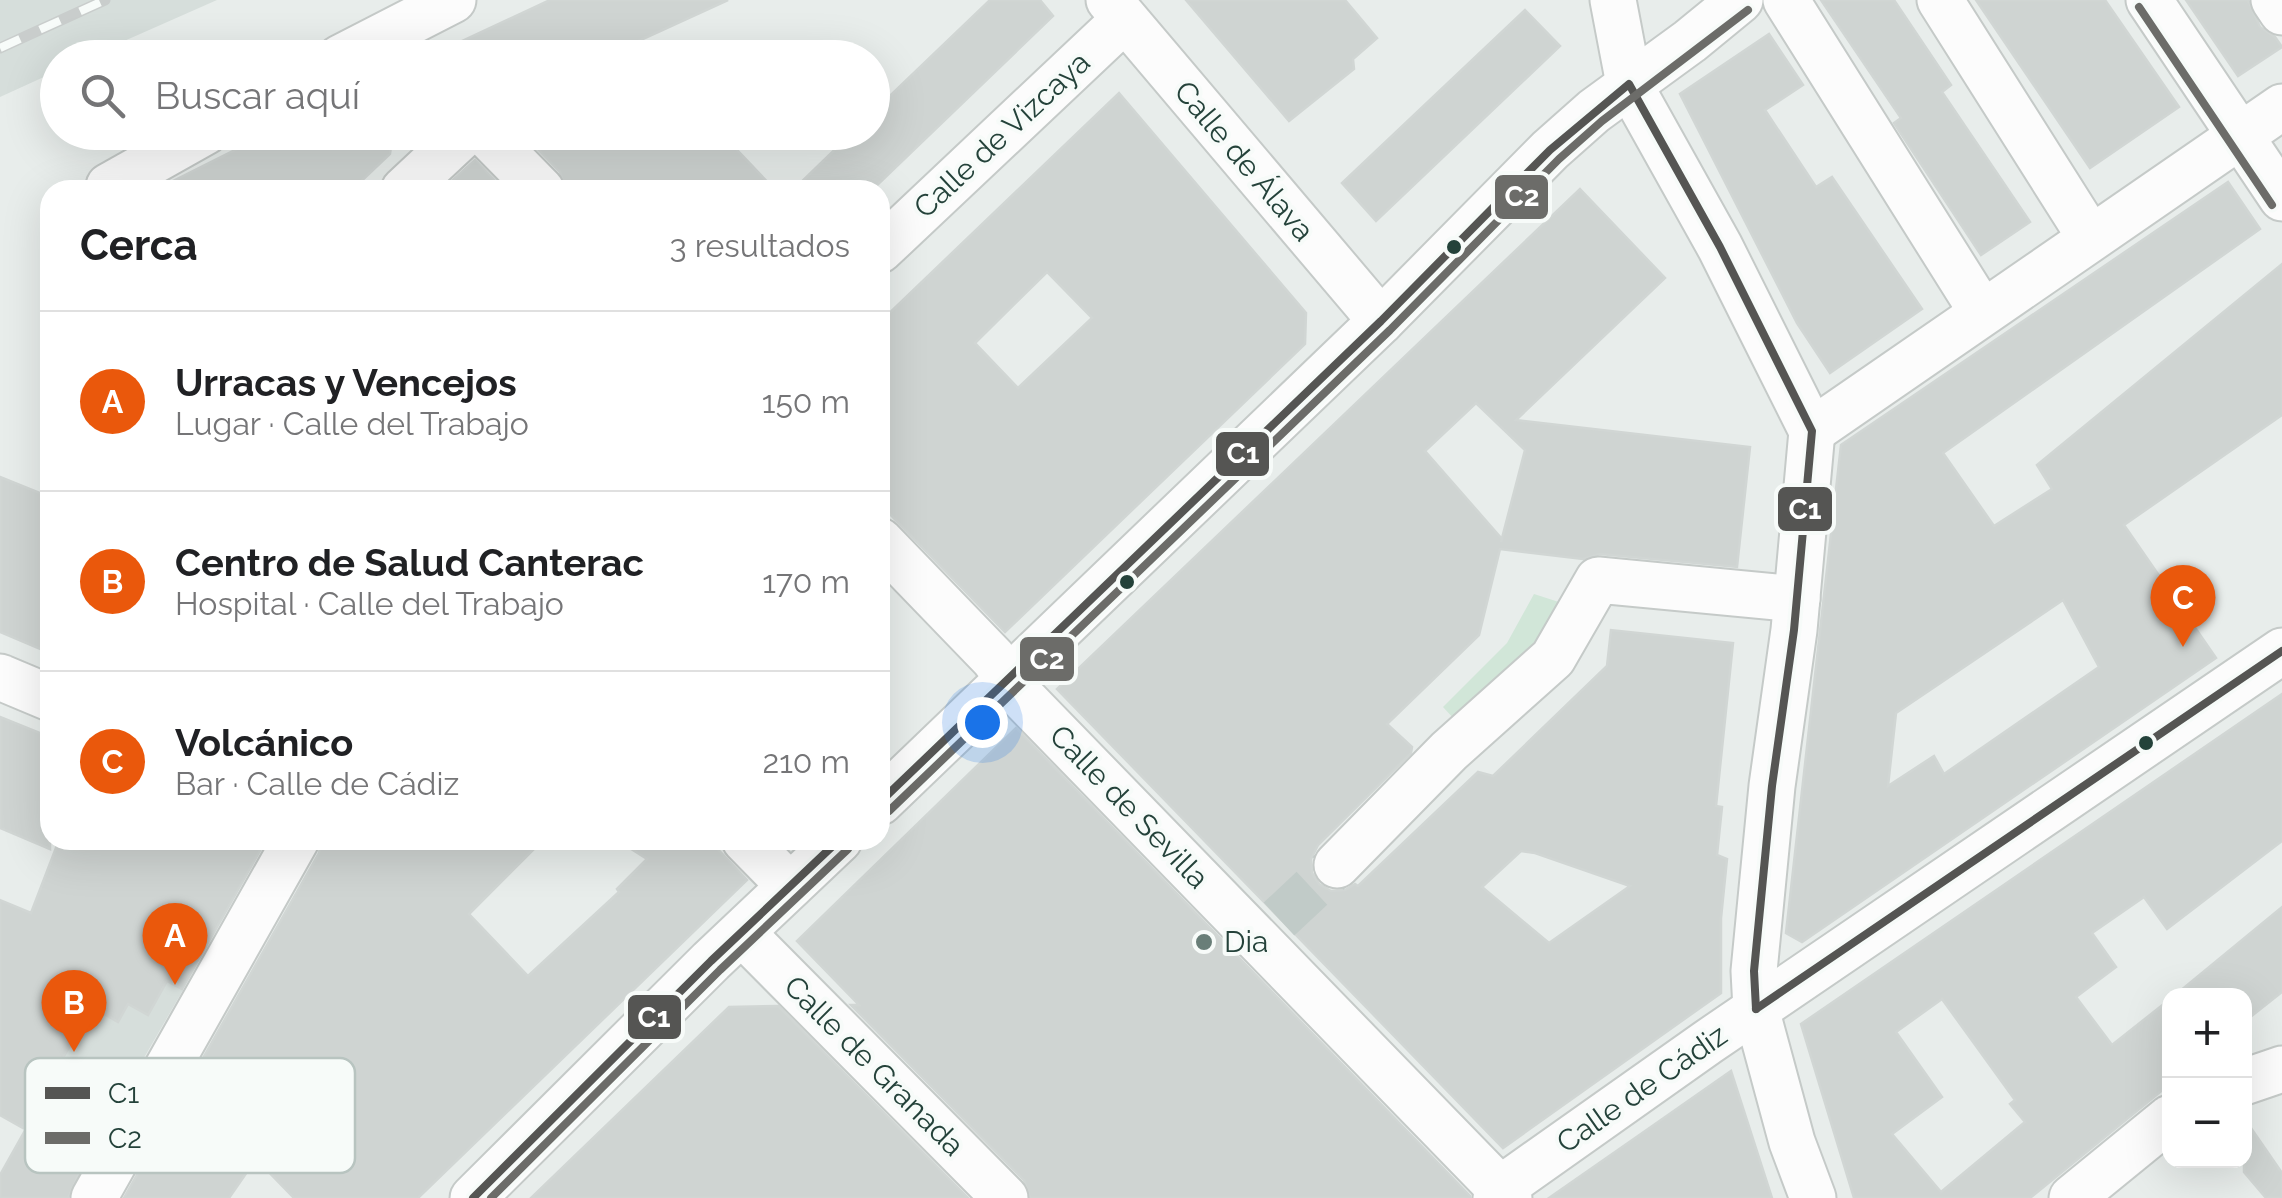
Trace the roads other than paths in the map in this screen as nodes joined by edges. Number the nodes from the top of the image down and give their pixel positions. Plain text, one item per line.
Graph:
1 (453, 0) edge
2 (1613, 0) edge
3 (1740, 0) edge
4 (1786, 0) edge
5 (1940, 0) edge
6 (2149, 0) edge
7 (2274, 0) edge
8 (1116, 10) edge
9 (2282, 12) edge
10 (412, 40) edge
11 (1629, 84) junction
12 (2282, 107) edge
13 (2240, 134) junction
14 (175, 150) edge
15 (447, 150) edge
16 (502, 150) edge
17 (124, 180) edge
18 (415, 180) edge
19 (531, 180) edge
20 (2282, 198) edge
21 (2090, 238) junction
22 (890, 240) edge
23 (1982, 312) junction
24 (1380, 321) junction
25 (1812, 431) junction
26 (890, 551) edge
27 (1797, 599) junction
28 (2282, 652) edge
29 (0, 677) edge
30 (1010, 680) junction
31 (40, 694) edge
32 (890, 793) edge
33 (290, 850) edge
34 (755, 850) edge
35 (828, 850) edge
36 (1337, 865) tunnel mouth
37 (790, 886) junction
38 (742, 933) junction
39 (1756, 1009) junction
40 (173, 1058) edge
41 (2282, 1069) edge
42 (2252, 1079) edge
43 (2162, 1125) edge
44 (108, 1173) edge
45 (1501, 1195) edge
46 (94, 1198) edge
47 (473, 1198) edge
48 (1005, 1198) edge
49 (1814, 1198) edge
50 (2072, 1198) edge

1 - 10 street
2 - 11 street
3 - 11 street
4 - 23 street
5 - 21 street
6 - 13 street
7 - 9 street
8 - 22 street, Calle de Vizcaya
8 - 24 street, Calle de Álava
11 - 24 street
11 - 25 street
12 - 13 street
13 - 20 street
13 - 21 street
14 - 17 street
15 - 18 street
16 - 19 street
21 - 23 street
23 - 25 street
24 - 30 street
25 - 27 street
26 - 30 street, Calle de Sevilla
27 - 36 street
27 - 39 street
28 - 39 street, Calle de Cádiz
29 - 31 street
30 - 32 street
30 - 45 street, Calle de Sevilla
33 - 40 street
34 - 37 street
35 - 37 street
37 - 38 street
38 - 47 street
38 - 48 street, Calle de Granada
39 - 45 street, Calle de Cádiz
39 - 49 street
41 - 42 street
43 - 50 street
44 - 46 street

